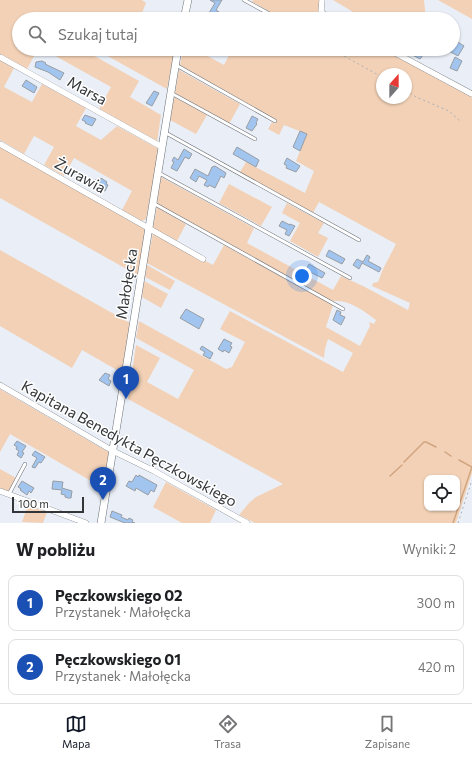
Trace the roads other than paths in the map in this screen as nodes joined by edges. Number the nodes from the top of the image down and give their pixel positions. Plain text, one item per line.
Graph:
1 (188, 0) edge
2 (244, 0) edge
3 (322, 0) edge
4 (185, 12) edge
5 (266, 12) edge
6 (321, 12) edge
7 (177, 56) edge
8 (401, 56) edge
9 (0, 57) edge
10 (176, 65) junction
11 (171, 93) junction
12 (472, 94) edge
13 (275, 121) dead end
14 (164, 132) junction
15 (255, 139) dead end
16 (0, 144) edge
17 (162, 147) junction
18 (158, 172) junction
19 (153, 204) junction
20 (149, 228) junction
21 (359, 240) dead end
22 (203, 259) dead end
23 (350, 278) dead end
24 (343, 309) dead end
25 (0, 385) edge
26 (113, 451) junction
27 (25, 464) dead end
28 (0, 491) edge
29 (9, 494) junction
30 (86, 523) edge
31 (101, 523) edge
32 (247, 523) edge

1 - 4 street
2 - 5 lane
3 - 6 street
7 - 10 street, Małołęcka
8 - 12 street
9 - 17 street, Marsa
10 - 11 street, Małołęcka
10 - 13 lane
11 - 14 street, Małołęcka
11 - 15 lane
14 - 17 street, Małołęcka
14 - 21 lane
16 - 20 street, Żurawia
17 - 18 street, Małołęcka
18 - 19 street, Małołęcka
18 - 23 lane
19 - 20 street, Małołęcka
19 - 24 lane
20 - 22 street, Żurawia
20 - 26 street, Małołęcka
25 - 26 street, Kapitana Benedykta Pęczkowskiego
26 - 31 street, Małołęcka
26 - 32 street, Kapitana Benedykta Pęczkowskiego
27 - 29 lane
28 - 29 street
29 - 30 street

